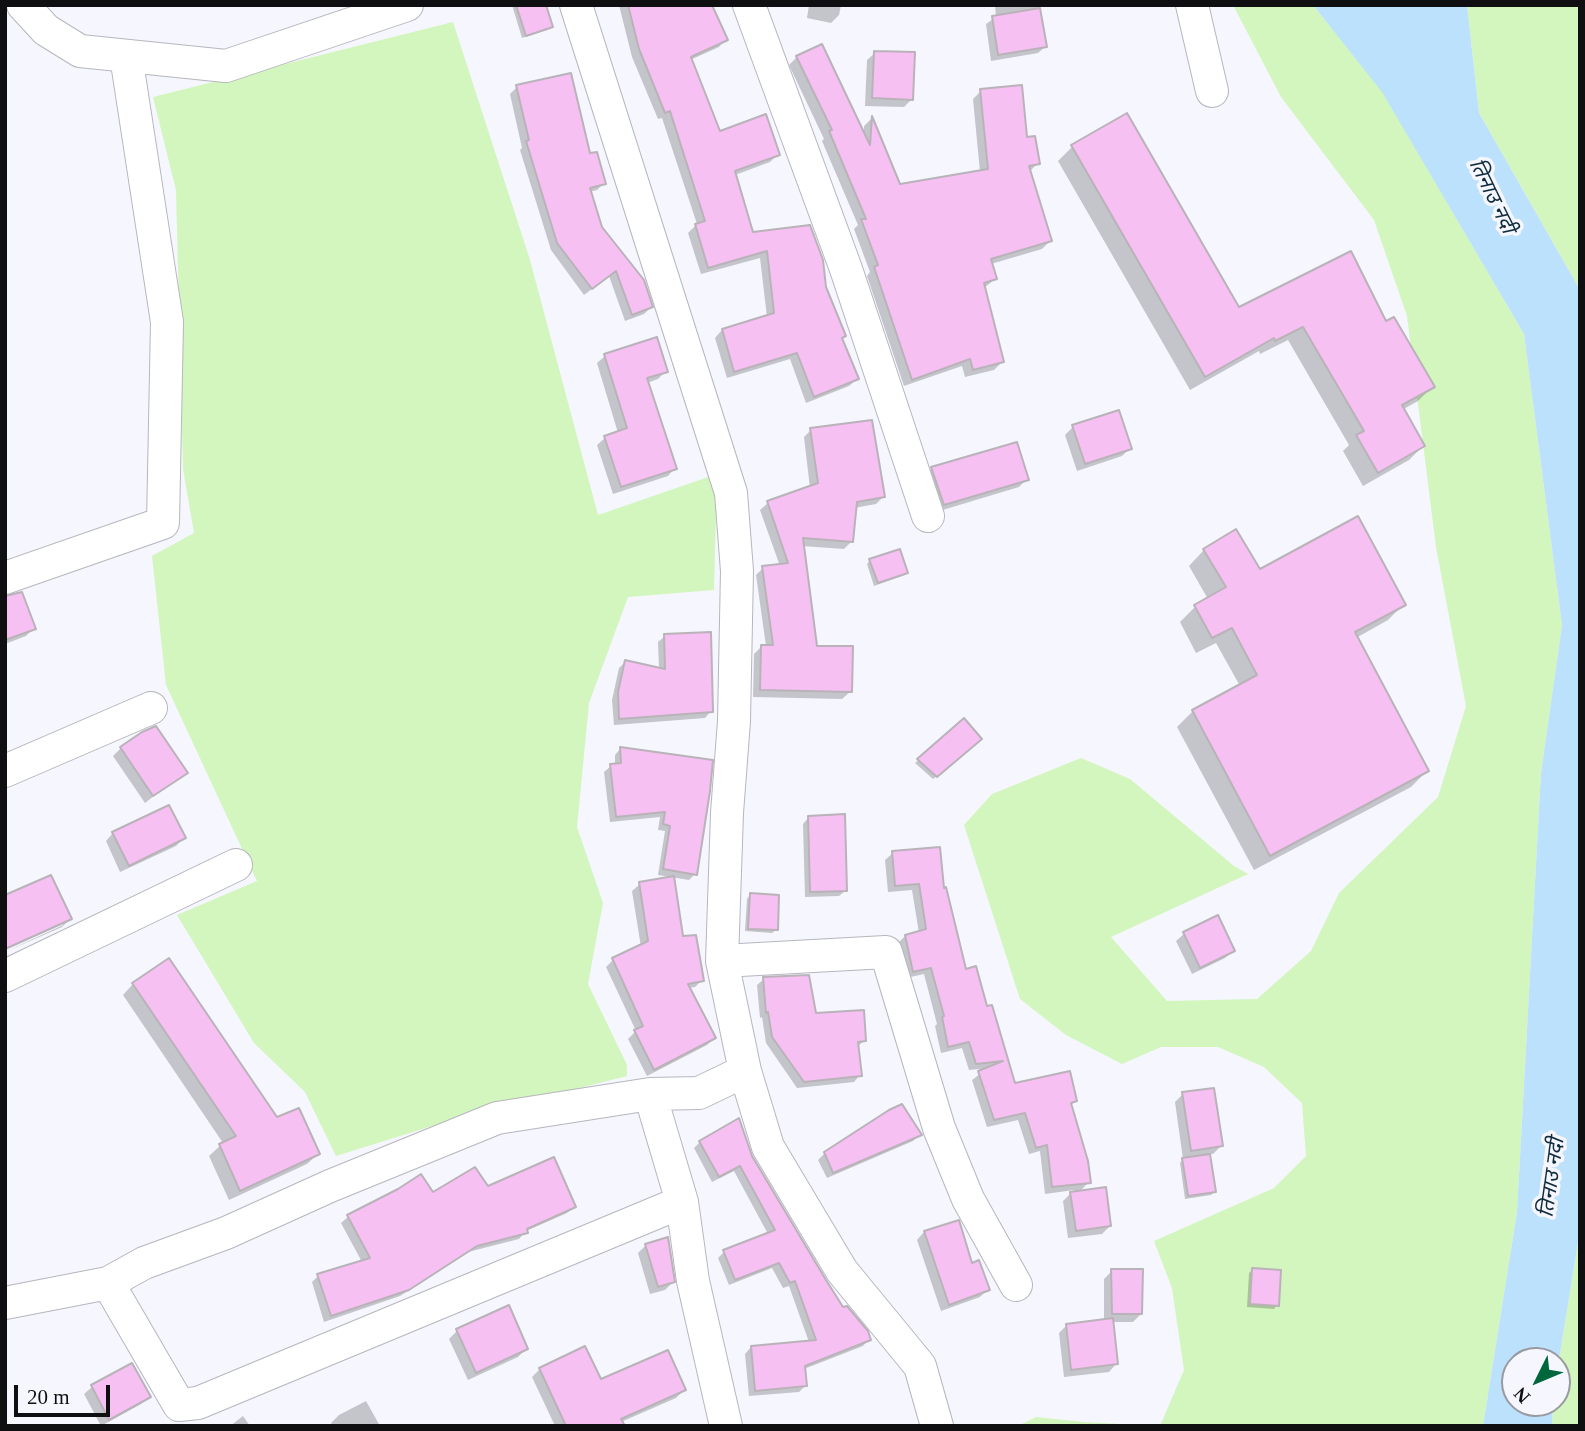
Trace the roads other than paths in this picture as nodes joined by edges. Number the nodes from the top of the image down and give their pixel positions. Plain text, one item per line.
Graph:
1 (23, 5) edge
2 (408, 5) edge
3 (576, 5) edge
4 (749, 5) edge
5 (1192, 5) edge
6 (126, 56) junction
7 (1212, 92) dead end
8 (928, 516) dead end
9 (5, 578) edge
10 (151, 709) dead end
11 (5, 771) edge
12 (236, 865) dead end
13 (722, 961) junction
14 (5, 976) edge
15 (745, 1071) junction
16 (650, 1094) junction
17 (682, 1202) junction
18 (108, 1283) junction
19 (1016, 1285) dead end
20 (5, 1303) edge
21 (726, 1426) edge
22 (937, 1426) edge

1 - 6 street
2 - 6 street
3 - 13 street
4 - 8 street
5 - 7 street
6 - 9 street
10 - 11 street
12 - 14 street
13 - 15 street
13 - 19 street
15 - 16 street
15 - 22 street
16 - 17 street
16 - 18 street
17 - 18 street
17 - 21 street
18 - 20 street

